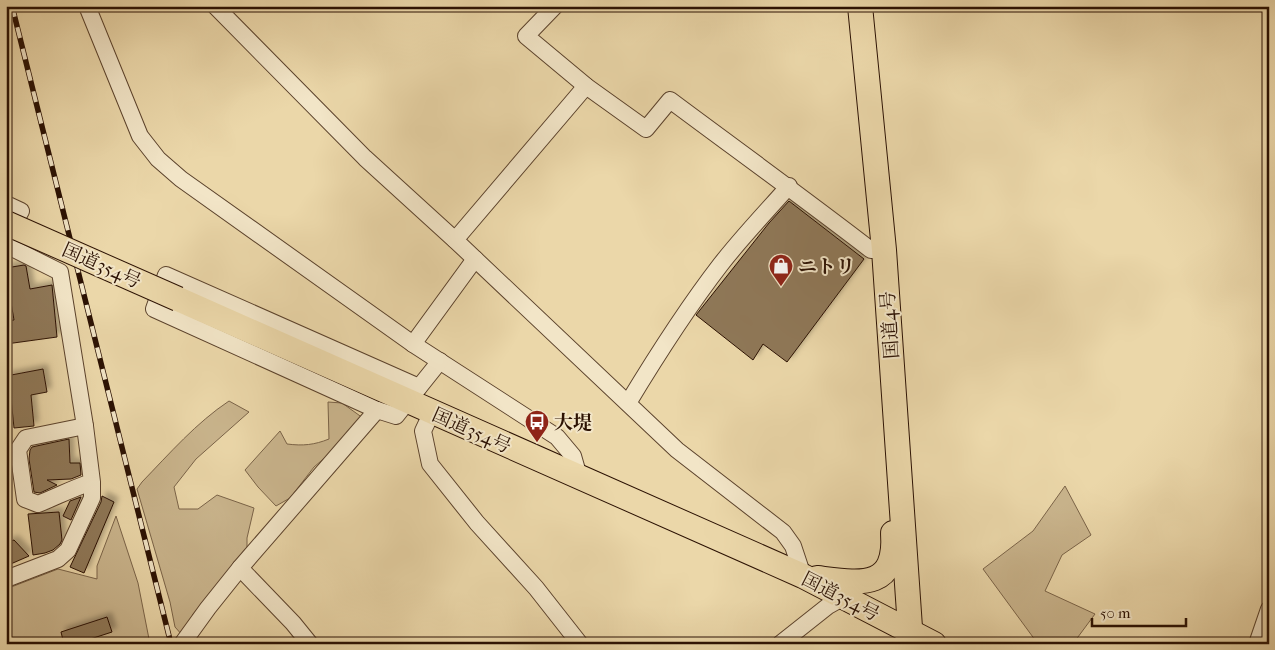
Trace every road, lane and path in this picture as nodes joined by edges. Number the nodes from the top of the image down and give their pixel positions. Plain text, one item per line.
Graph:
1 (87, 6) edge
2 (215, 6) edge
3 (555, 6) edge
4 (860, 6) edge
5 (586, 86) junction
6 (789, 186) junction
7 (6, 204) edge
8 (6, 222) edge
9 (6, 237) edge
10 (455, 240) junction
11 (6, 245) edge
12 (884, 250) junction
13 (475, 260) junction
14 (413, 344) junction
15 (440, 361) junction
16 (414, 394) junction
17 (628, 403) junction
18 (377, 410) junction
19 (432, 412) junction
20 (85, 426) junction
21 (900, 476) junction
22 (578, 477) junction
23 (92, 482) junction
24 (240, 568) junction
25 (803, 576) junction
26 (6, 579) edge
27 (844, 597) junction
28 (1269, 609) edge
29 (911, 637) edge
30 (182, 644) edge
31 (310, 644) edge
32 (580, 644) edge
33 (780, 644) edge
34 (934, 644) edge
35 (1257, 644) edge

1 - 14 street
2 - 10 street
3 - 5 street
4 - 12 highway, 国道4号
5 - 6 street
5 - 10 street
6 - 12 street
6 - 17 street
7 - 9 street
8 - 16 highway, 国道354号, bridge
10 - 13 street
11 - 20 street
12 - 21 highway, 国道4号
13 - 14 street
13 - 17 street
14 - 15 street
15 - 16 street
15 - 22 street
16 - 18 street
16 - 18 street
16 - 19 highway, 国道354号
17 - 25 street
18 - 24 street
19 - 22 highway, 国道354号
19 - 32 street
20 - 23 street
20 - 23 street
21 - 25 highway
21 - 29 highway, 国道4号
22 - 25 highway, 国道354号
23 - 26 street
24 - 30 street
24 - 31 street
25 - 27 highway, 国道354号
27 - 29 highway, 国道354号
27 - 33 street
28 - 35 street
29 - 34 highway, 国道354号

